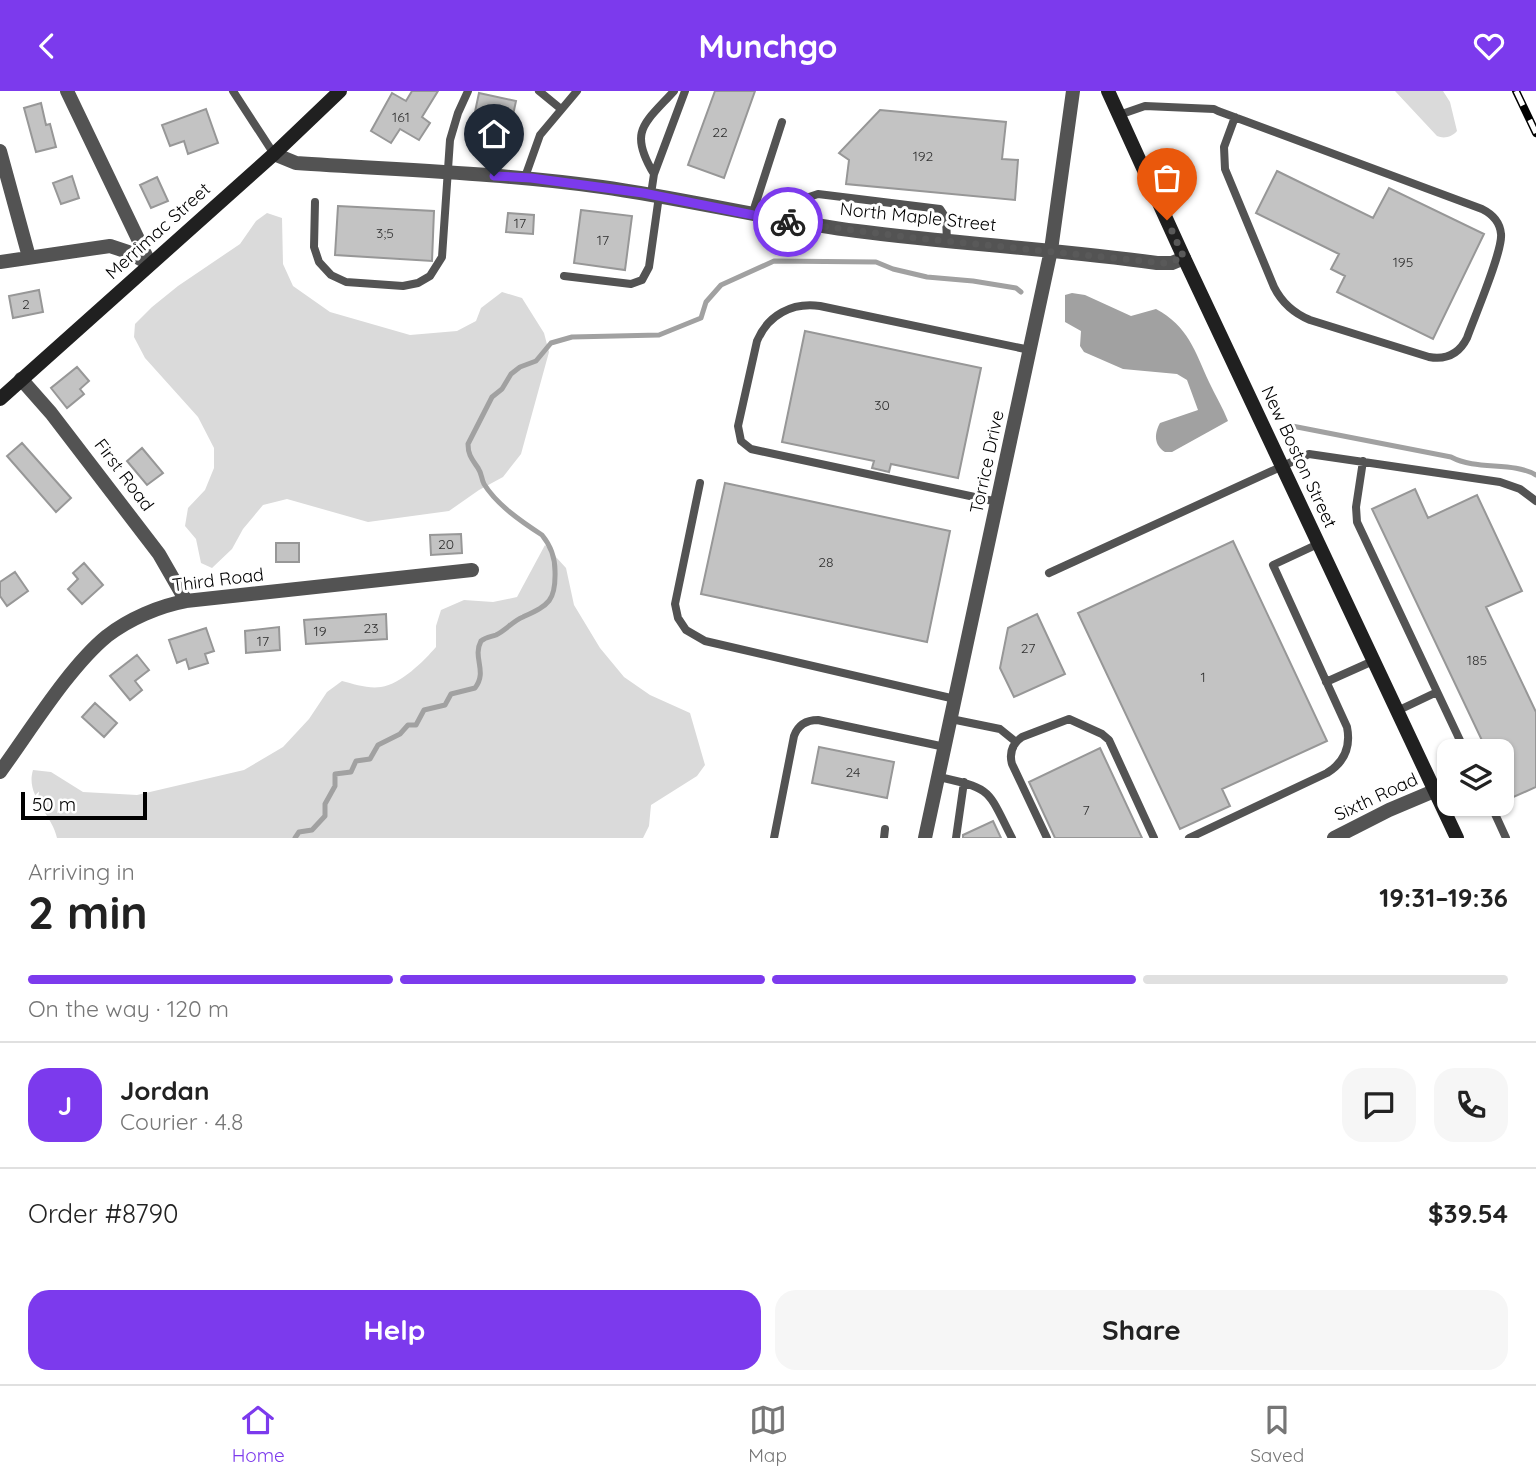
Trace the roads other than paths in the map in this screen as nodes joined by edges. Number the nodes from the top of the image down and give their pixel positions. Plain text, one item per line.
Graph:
1 (67, 91) edge
2 (233, 91) edge
3 (340, 91) edge
4 (468, 91) edge
5 (539, 91) edge
6 (577, 91) edge
7 (674, 91) edge
8 (685, 91) edge
9 (1073, 91) edge
10 (1108, 91) edge
11 (561, 109) junction
12 (1119, 115) junction
13 (1235, 117) junction
14 (782, 122) dead end
15 (0, 151) edge
16 (274, 154) junction
17 (447, 173) junction
18 (654, 174) junction
19 (525, 177) junction
20 (655, 195) junction
21 (315, 202) dead end
22 (752, 215) junction
23 (779, 220) junction
24 (947, 241) junction
25 (1051, 250) junction
26 (29, 257) junction
27 (1184, 258) junction
28 (0, 262) edge
29 (150, 264) junction
30 (564, 276) dead end
31 (1030, 350) junction
32 (21, 379) junction
33 (0, 399) edge
34 (1363, 461) junction
35 (1282, 466) junction
36 (700, 483) dead end
37 (1536, 501) edge
38 (998, 502) junction
39 (1318, 544) junction
40 (472, 570) dead end
41 (1049, 573) dead end
42 (186, 601) junction
43 (1373, 660) junction
44 (1326, 682) junction
45 (1437, 692) junction
46 (955, 699) junction
47 (1396, 711) junction
48 (951, 719) junction
49 (1459, 739) edge
50 (1016, 742) junction
51 (945, 747) junction
52 (0, 772) edge
53 (939, 776) junction
54 (964, 782) junction
55 (1434, 791) junction
56 (1496, 816) edge
57 (774, 838) edge
58 (926, 838) edge
59 (956, 838) edge
60 (1012, 838) edge
61 (1047, 838) edge
62 (1154, 838) edge
63 (1189, 838) edge
64 (1334, 838) edge
65 (1457, 838) edge
66 (1506, 838) edge

1 - 29 street
2 - 16 lane
3 - 16 main road, Merrimac Street
4 - 17 lane
5 - 11 lane
6 - 11 lane
7 - 18 lane
8 - 18 lane
9 - 25 street, Torrice Drive
10 - 12 main road, New Boston Street
11 - 19 lane
12 - 13 lane
12 - 27 main road, New Boston Street
13 - 13 lane
14 - 22 lane
15 - 26 street
16 - 17 street, North Maple Street
16 - 29 main road, Merrimac Street
17 - 19 street, North Maple Street
17 - 21 lane
18 - 20 lane
19 - 20 street, North Maple Street
20 - 22 street, North Maple Street
20 - 30 lane
22 - 23 street, North Maple Street
23 - 24 street, North Maple Street
23 - 24 lane
24 - 25 street, North Maple Street
25 - 27 street, North Maple Street
25 - 31 street, Torrice Drive
26 - 28 street
26 - 29 street
27 - 35 main road, New Boston Street
29 - 32 main road, Merrimac Street
31 - 38 street, Torrice Drive
31 - 38 lane
32 - 33 main road, Merrimac Street
32 - 42 street, First Road
34 - 35 lane
34 - 37 lane
34 - 45 lane
35 - 39 main road, New Boston Street
35 - 41 lane
36 - 46 lane
38 - 46 street, Torrice Drive
39 - 43 main road, New Boston Street
39 - 44 lane
40 - 42 street, Third Road
42 - 52 street, Third Road
43 - 44 lane
43 - 47 main road, New Boston Street
44 - 63 lane
45 - 47 lane
45 - 49 lane
46 - 48 street, Torrice Drive
47 - 55 main road, New Boston Street
48 - 50 lane
48 - 51 street, Torrice Drive
50 - 61 lane
50 - 62 lane
51 - 53 street, Torrice Drive
51 - 57 lane
53 - 54 lane
53 - 58 street, Torrice Drive
54 - 59 lane
54 - 60 lane
55 - 64 street, Sixth Road
55 - 65 main road, New Boston Street
56 - 66 lane

